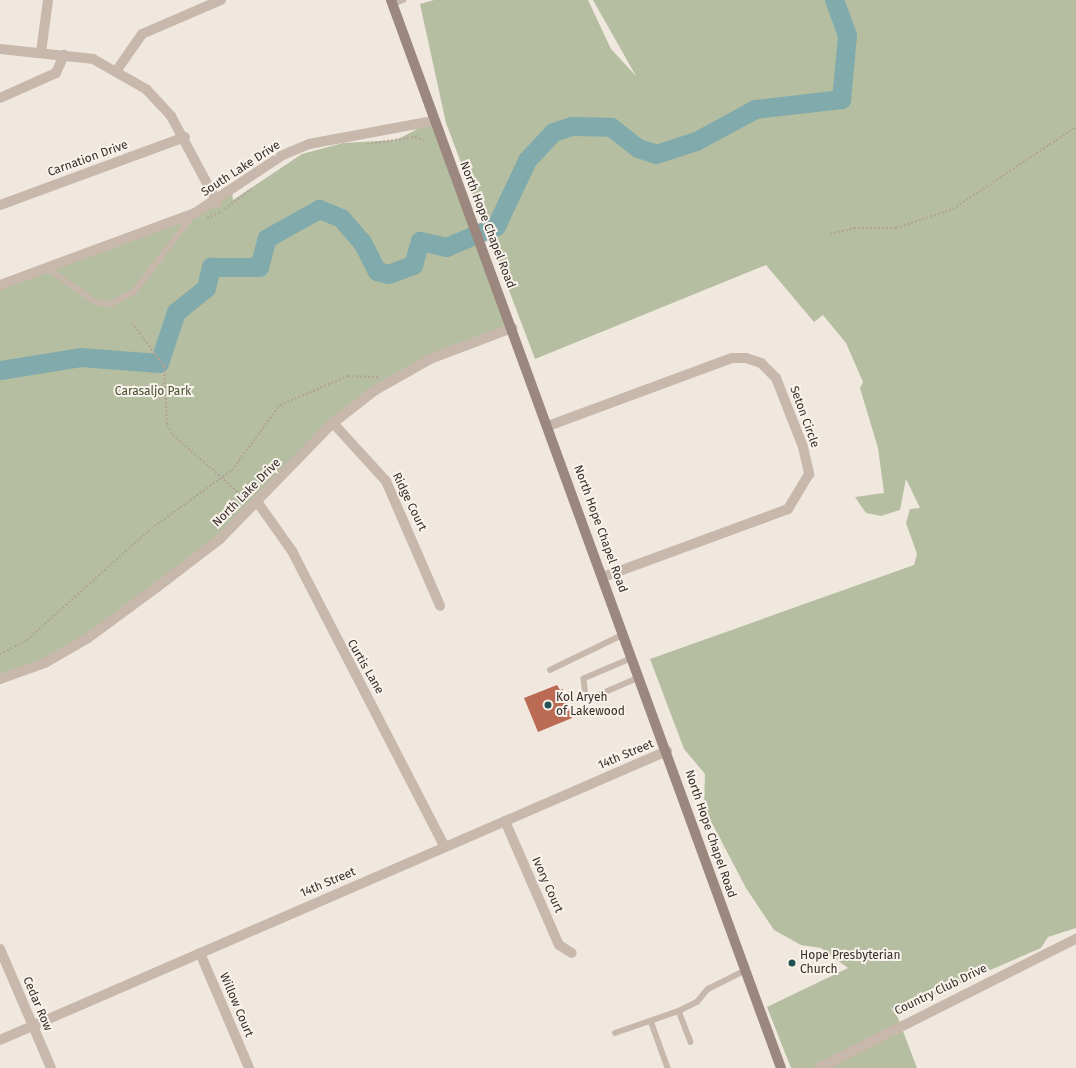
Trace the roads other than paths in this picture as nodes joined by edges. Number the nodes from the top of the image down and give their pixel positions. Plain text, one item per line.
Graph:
1 (48, 0) edge
2 (403, 0) edge
3 (217, 1) edge
4 (392, 2) edge
5 (0, 49) edge
6 (41, 52) junction
7 (64, 55) junction
8 (117, 70) junction
9 (0, 98) edge
10 (433, 121) junction
11 (185, 137) junction
12 (217, 202) junction
13 (0, 206) edge
14 (195, 213) junction
15 (47, 268) junction
16 (0, 285) edge
17 (512, 328) junction
18 (333, 423) junction
19 (548, 426) junction
20 (256, 504) junction
21 (604, 577) junction
22 (440, 606) dead end
23 (624, 634) junction
24 (633, 658) junction
25 (550, 670) dead end
26 (640, 677) junction
27 (0, 679) edge
28 (667, 751) junction
29 (504, 821) junction
30 (445, 846) junction
31 (1076, 939) edge
32 (0, 949) edge
33 (200, 952) junction
34 (572, 953) dead end
35 (744, 971) junction
36 (679, 1011) junction
37 (651, 1021) junction
38 (33, 1026) junction
39 (615, 1033) dead end
40 (0, 1040) edge
41 (691, 1042) dead end
42 (50, 1068) edge
43 (249, 1068) edge
44 (668, 1068) edge
45 (781, 1068) edge
46 (819, 1068) edge

1 - 6 street
2 - 4 lane
3 - 8 street
4 - 10 main road, North Hope Chapel Road
5 - 6 street
6 - 7 street
7 - 8 street
7 - 9 street
8 - 11 street
10 - 12 street, South Lake Drive
10 - 17 main road, North Hope Chapel Road
11 - 12 street
11 - 13 street, Carnation Drive
12 - 14 street, South Lake Drive
14 - 15 street, South Lake Drive
14 - 15 lane
15 - 16 street, South Lake Drive
17 - 18 street, North Lake Drive
17 - 19 main road, North Hope Chapel Road
18 - 20 street, North Lake Drive
18 - 22 street, Ridge Court
19 - 21 main road, North Hope Chapel Road
19 - 21 street, Seton Circle
20 - 27 street, North Lake Drive
20 - 30 street, Curtis Lane
21 - 23 main road, North Hope Chapel Road
23 - 24 main road, North Hope Chapel Road
23 - 25 lane
24 - 26 main road, North Hope Chapel Road
24 - 26 lane
26 - 28 main road, North Hope Chapel Road
28 - 29 street, 14th Street
28 - 35 main road, North Hope Chapel Road
29 - 30 street, 14th Street
29 - 34 street, Ivory Court
30 - 33 street, 14th Street
31 - 46 street, Country Club Drive
32 - 38 street, Cedar Row
33 - 38 street, 14th Street
33 - 43 street, Willow Court
35 - 36 lane
35 - 45 main road, North Hope Chapel Road
36 - 37 lane
36 - 41 lane
37 - 39 lane
37 - 44 lane
38 - 40 street, 14th Street
38 - 42 street, Cedar Row

